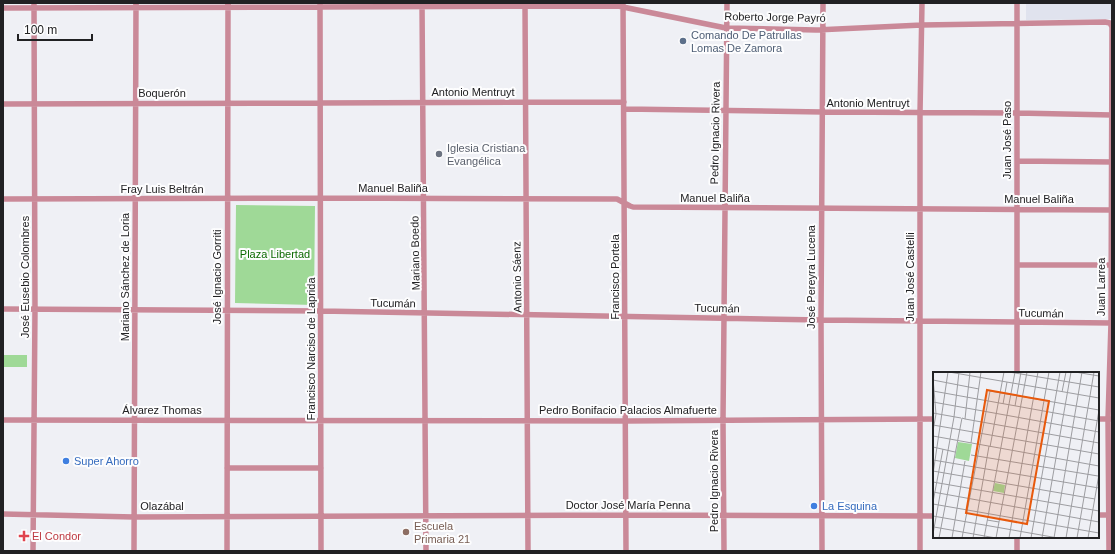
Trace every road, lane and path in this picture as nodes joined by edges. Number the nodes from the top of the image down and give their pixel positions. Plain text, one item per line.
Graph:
1 (727, 3) edge
2 (823, 3) edge
3 (922, 3) edge
4 (1017, 3) edge
5 (320, 4) edge
6 (34, 5) edge
7 (136, 5) edge
8 (228, 5) edge
9 (422, 5) edge
10 (525, 5) edge
11 (623, 5) edge
12 (3, 8) edge
13 (1110, 23) joint
14 (1017, 24) junction
15 (922, 25) junction
16 (726, 28) junction
17 (823, 29) junction
18 (321, 102) junction
19 (423, 102) junction
20 (526, 102) junction
21 (624, 102) junction
22 (136, 103) junction
23 (228, 103) junction
24 (3, 104) edge
25 (35, 104) junction
26 (624, 109) junction
27 (725, 110) junction
28 (822, 112) junction
29 (920, 113) junction
30 (1017, 113) junction
31 (1112, 115) edge
32 (1017, 161) junction
33 (1112, 162) edge
34 (227, 198) junction
35 (320, 198) junction
36 (3, 199) edge
37 (135, 199) junction
38 (424, 199) junction
39 (526, 199) junction
40 (35, 200) junction
41 (624, 204) junction
42 (724, 208) junction
43 (822, 208) junction
44 (920, 209) junction
45 (1017, 209) junction
46 (1112, 210) edge
47 (1017, 265) junction
48 (1112, 265) edge
49 (3, 309) edge
50 (35, 309) junction
51 (135, 310) junction
52 (227, 310) junction
53 (321, 311) junction
54 (425, 313) junction
55 (528, 315) junction
56 (625, 316) junction
57 (724, 318) junction
58 (821, 320) junction
59 (920, 321) junction
60 (1017, 322) junction
61 (1112, 323) edge
62 (1017, 372) edge
63 (34, 419) junction
64 (920, 419) junction
65 (933, 419) edge
66 (1099, 419) edge
67 (1110, 419) edge
68 (3, 420) edge
69 (134, 420) junction
70 (227, 420) junction
71 (322, 420) junction
72 (426, 420) junction
73 (528, 420) junction
74 (723, 420) junction
75 (821, 420) junction
76 (626, 421) junction
77 (227, 468) junction
78 (321, 468) junction
79 (3, 514) edge
80 (33, 514) junction
81 (626, 515) junction
82 (1099, 515) edge
83 (1110, 515) edge
84 (134, 516) junction
85 (227, 516) junction
86 (321, 516) junction
87 (426, 516) junction
88 (528, 516) junction
89 (724, 516) junction
90 (822, 516) junction
91 (920, 516) junction
92 (933, 516) edge
93 (1017, 538) edge
94 (33, 551) edge
95 (134, 551) edge
96 (227, 551) edge
97 (321, 551) edge
98 (426, 551) edge
99 (528, 551) edge
100 (626, 551) edge
101 (724, 551) edge
102 (822, 551) edge
103 (920, 551) edge
104 (1017, 551) edge
105 (1109, 551) edge

1 - 16 street, Pedro Ignacio Rivera
2 - 17 street, José Pereyra Lucena
3 - 15 street, Juan José Castelli
4 - 14 street, Juan José Paso
5 - 8 street, Roberto Jorge Payró
5 - 9 street, Roberto Jorge Payró
5 - 18 street, Francisco Narciso de Laprida
6 - 7 street, Roberto Jorge Payró
6 - 12 street, Roberto Jorge Payró
6 - 25 street, José Eusebio Colombres
7 - 8 street, Roberto Jorge Payró
7 - 22 street, Mariano Sánchez de Loria
8 - 23 street, José Ignacio Gorriti
9 - 10 street, Roberto Jorge Payró
9 - 19 street, Mariano Boedo
10 - 11 street, Roberto Jorge Payró
10 - 20 street, Antonio Sáenz
11 - 16 street, Roberto Jorge Payró
11 - 21 street, Francisco Portela
13 - 14 street, Roberto Jorge Payró
13 - 31 street, Juan Larrea
14 - 15 street, Roberto Jorge Payró
14 - 30 street, Juan José Paso
15 - 17 street, Roberto Jorge Payró
15 - 29 street, Juan José Castelli
16 - 17 street, Roberto Jorge Payró
16 - 27 street, Pedro Ignacio Rivera
17 - 28 street, José Pereyra Lucena
18 - 19 street, Antonio Mentruyt
18 - 23 street, Boquerón
18 - 35 street, Francisco Narciso de Laprida
19 - 20 street, Antonio Mentruyt
19 - 38 street, Mariano Boedo
20 - 21 street, Antonio Mentruyt
20 - 39 street, Antonio Sáenz
21 - 26 street, Francisco Portela
22 - 23 street, Boquerón
22 - 25 street, Boquerón
22 - 37 street, Mariano Sánchez de Loria
23 - 34 street, José Ignacio Gorriti
24 - 25 street, Boquerón
25 - 40 street, José Eusebio Colombres
26 - 27 street, Antonio Mentruyt
26 - 41 street, Francisco Portela
27 - 28 street, Antonio Mentruyt
27 - 42 street, Pedro Ignacio Rivera
28 - 29 street, Antonio Mentruyt
28 - 43 street, José Pereyra Lucena
29 - 30 street, Antonio Mentruyt
29 - 44 street, Juan José Castelli
30 - 31 street, Antonio Mentruyt
30 - 32 street, Juan José Paso
31 - 33 street, Juan Larrea
32 - 33 street
32 - 45 street, Juan José Paso
33 - 46 street, Juan Larrea
34 - 35 street, Fray Luis Beltrán
34 - 37 street, Fray Luis Beltrán
34 - 52 street, José Ignacio Gorriti
35 - 38 street, Manuel Baliña
35 - 53 street, Francisco Narciso de Laprida
36 - 40 street, Fray Luis Beltrán
37 - 40 street, Fray Luis Beltrán
37 - 51 street, Mariano Sánchez de Loria
38 - 39 street, Manuel Baliña
38 - 54 street, Mariano Boedo
39 - 41 street, Manuel Baliña
39 - 55 street, Antonio Sáenz
40 - 50 street, José Eusebio Colombres
41 - 42 street, Manuel Baliña
41 - 56 street, Francisco Portela
42 - 43 street, Manuel Baliña
42 - 57 street, Pedro Ignacio Rivera
43 - 44 street, Manuel Baliña
43 - 58 street, José Pereyra Lucena
44 - 45 street, Manuel Baliña
44 - 59 street, Juan José Castelli
45 - 46 street, Manuel Baliña
45 - 47 street, Juan José Paso
46 - 48 street, Juan Larrea
47 - 48 street
47 - 60 street, Juan José Paso
48 - 61 street, Juan Larrea
49 - 50 street, Tucumán
50 - 51 street, Tucumán
50 - 63 street, José Eusebio Colombres
51 - 52 street, Tucumán
51 - 69 street, Mariano Sánchez de Loria
52 - 53 street, Tucumán
52 - 70 street, José Ignacio Gorriti
53 - 54 street, Tucumán
53 - 71 street, Francisco Narciso de Laprida
54 - 55 street, Tucumán
54 - 72 street, Mariano Boedo
55 - 56 street, Tucumán
55 - 73 street, Antonio Sáenz
56 - 57 street, Tucumán
56 - 76 street, Francisco Portela
57 - 58 street, Tucumán
57 - 74 street, Pedro Ignacio Rivera
58 - 59 street, Tucumán
58 - 75 street, José Pereyra Lucena
59 - 60 street, Tucumán
59 - 64 street, Juan José Castelli
60 - 61 street, Tucumán
60 - 62 street, Juan José Paso
61 - 67 street, Juan Larrea
63 - 68 street, Álvarez Thomas
63 - 69 street, Álvarez Thomas
63 - 80 street, José Eusebio Colombres
64 - 65 street, Pedro Bonifacio Palacios Almafuerte
64 - 75 street, Pedro Bonifacio Palacios Almafuerte
64 - 91 street, Juan José Castelli
66 - 67 street
67 - 83 street, Juan Larrea
69 - 70 street, Álvarez Thomas
69 - 84 street, Mariano Sánchez de Loria
70 - 71 street, Álvarez Thomas
70 - 77 street, José Ignacio Gorriti
71 - 72 street, Pedro Bonifacio Palacios Almafuerte
71 - 78 street, Francisco Narciso de Laprida
72 - 73 street, Pedro Bonifacio Palacios Almafuerte
72 - 87 street, Mariano Boedo
73 - 76 street, Pedro Bonifacio Palacios Almafuerte
73 - 88 street, Antonio Sáenz
74 - 75 street, Pedro Bonifacio Palacios Almafuerte
74 - 76 street, Pedro Bonifacio Palacios Almafuerte
74 - 89 street, Pedro Ignacio Rivera
75 - 90 street, José Pereyra Lucena
76 - 81 street, Francisco Portela
77 - 78 street
77 - 85 street, José Ignacio Gorriti
78 - 86 street, Francisco Narciso de Laprida
79 - 80 street, Olazábal
80 - 84 street, Olazábal
80 - 94 street, José Eusebio Colombres
81 - 88 street, Doctor José María Penna
81 - 89 street, Doctor José María Penna
81 - 100 street, Francisco Portela
82 - 83 street
83 - 105 street, Juan Larrea
84 - 85 street, Olazábal
84 - 95 street, Mariano Sánchez de Loria
85 - 86 street, Olazábal
85 - 96 street, José Ignacio Gorriti
86 - 87 street, Doctor José María Penna
86 - 97 street, Francisco Narciso de Laprida
87 - 88 street, Doctor José María Penna
87 - 98 street, Mariano Boedo
88 - 99 street, Antonio Sáenz
89 - 90 street, Doctor José María Penna
89 - 101 street, Pedro Ignacio Rivera
90 - 91 street, Doctor José María Penna
90 - 102 street, José Pereyra Lucena
91 - 92 street, Doctor José María Penna
91 - 103 street, Juan José Castelli
93 - 104 street

